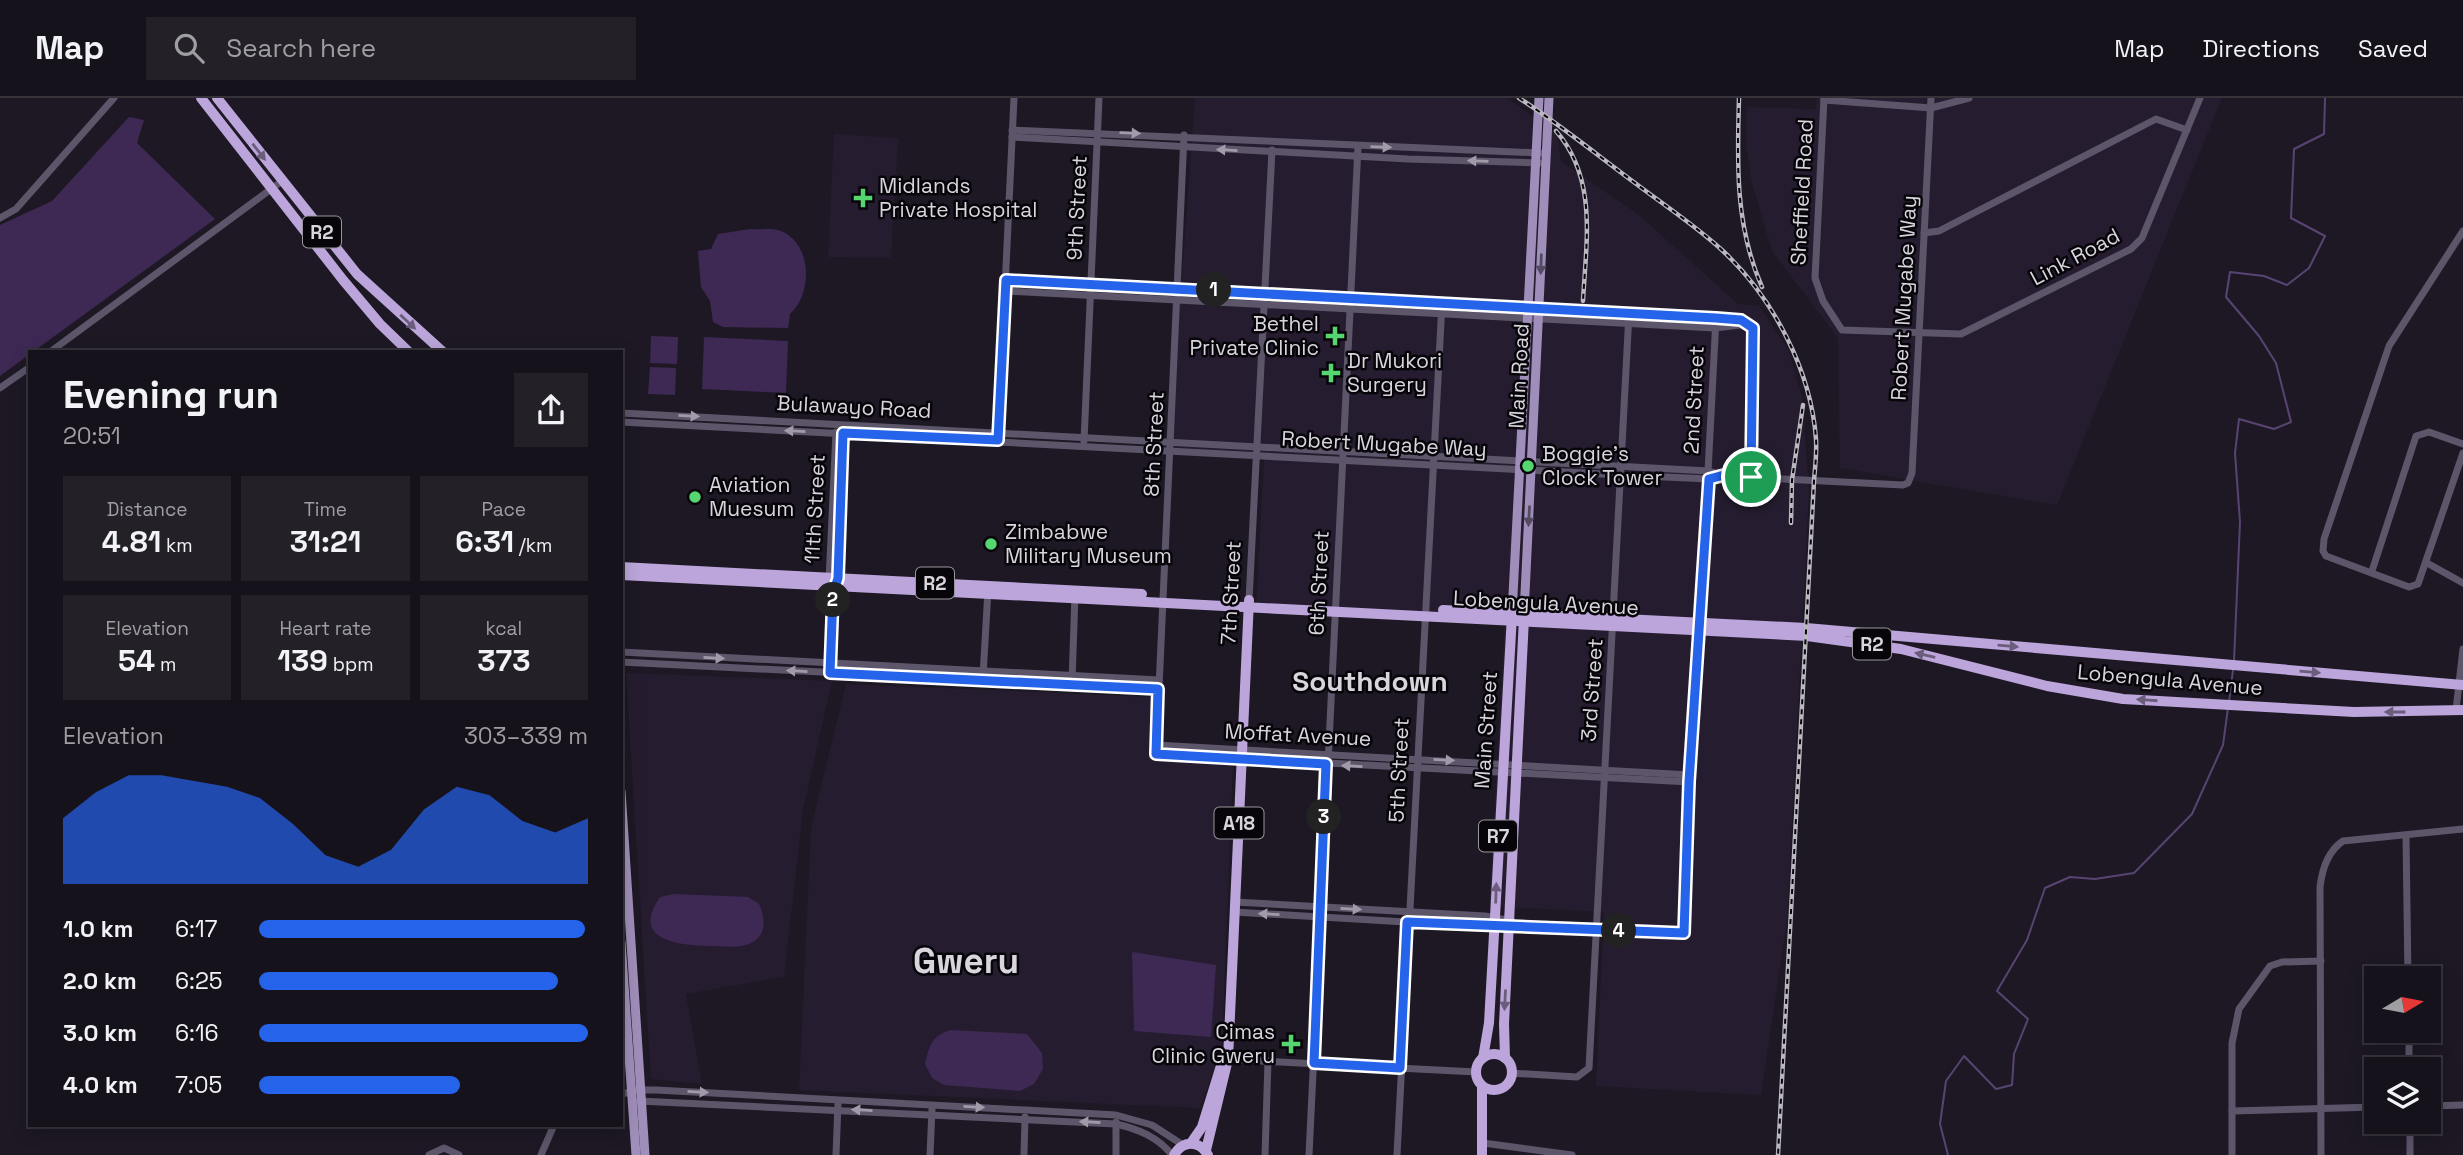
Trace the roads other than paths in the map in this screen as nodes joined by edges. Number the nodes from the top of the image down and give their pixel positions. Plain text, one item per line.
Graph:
1 (114, 98) edge
2 (201, 98) edge
3 (217, 98) edge
4 (1014, 98) edge
5 (1100, 98) edge
6 (1539, 98) edge
7 (1549, 98) edge
8 (1931, 98) edge
9 (1969, 98) edge
10 (2200, 98) edge
11 (1824, 99) edge
12 (1931, 108) junction
13 (2187, 130) junction
14 (1099, 132) junction
15 (1012, 133) junction
16 (1184, 135) junction
17 (1272, 141) junction
18 (1098, 142) junction
19 (1358, 146) junction
20 (1184, 148) junction
21 (1449, 150) junction
22 (1272, 152) junction
23 (1358, 156) junction
24 (1542, 158) junction
25 (1449, 160) junction
26 (282, 181) junction
27 (272, 191) junction
28 (0, 218) edge
29 (1532, 227) junction
30 (1543, 229) junction
31 (2463, 231) edge
32 (1924, 233) junction
33 (1006, 280) junction
34 (1091, 284) junction
35 (1179, 289) junction
36 (1005, 291) junction
37 (1266, 293) junction
38 (1090, 296) junction
39 (1352, 298) junction
40 (1179, 299) junction
41 (1442, 303) junction
42 (1265, 304) junction
43 (1528, 306) junction
44 (1539, 307) junction
45 (1351, 308) junction
46 (1441, 313) junction
47 (1629, 313) junction
48 (1527, 317) junction
49 (1539, 318) junction
50 (1716, 318) junction
51 (1629, 322) junction
52 (1748, 324) junction
53 (1715, 328) junction
54 (1920, 333) junction
55 (53, 350) edge
56 (407, 350) edge
57 (441, 350) edge
58 (28, 368) edge
59 (0, 388) edge
60 (623, 413) edge
61 (623, 422) edge
62 (840, 424) junction
63 (840, 433) junction
64 (998, 436) junction
65 (1084, 441) junction
66 (2463, 444) edge
67 (1171, 446) junction
68 (1257, 452) junction
69 (2463, 453) edge
70 (1343, 456) junction
71 (1432, 460) junction
72 (1520, 466) junction
73 (1532, 466) junction
74 (1621, 471) junction
75 (1709, 475) junction
76 (1751, 477) junction
77 (2427, 563) junction
78 (623, 567) edge
79 (2372, 571) junction
80 (623, 575) edge
81 (2463, 583) edge
82 (833, 585) junction
83 (988, 590) junction
84 (1075, 594) junction
85 (1164, 599) junction
86 (1249, 602) junction
87 (1335, 608) junction
88 (1425, 612) junction
89 (1512, 617) junction
90 (1524, 618) junction
91 (1615, 623) junction
92 (1701, 626) junction
93 (2463, 649) edge
94 (623, 652) edge
95 (671, 655) junction
96 (623, 662) edge
97 (671, 665) junction
98 (830, 669) junction
99 (1508, 675) junction
100 (983, 676) junction
101 (1521, 676) junction
102 (1159, 680) junction
103 (1072, 681) junction
104 (2460, 685) edge
105 (1158, 689) junction
106 (2460, 710) edge
107 (1506, 716) junction
108 (1519, 717) junction
109 (1156, 745) junction
110 (1156, 754) joint
111 (1243, 754) junction
112 (1327, 755) junction
113 (1417, 759) junction
114 (1326, 764) junction
115 (1502, 768) junction
116 (1416, 769) junction
117 (1516, 769) junction
118 (1604, 775) junction
119 (1690, 779) junction
120 (1499, 818) junction
121 (1514, 820) junction
122 (2463, 829) edge
123 (2406, 837) junction
124 (623, 857) edge
125 (1497, 869) junction
126 (1512, 870) junction
127 (1234, 907) junction
128 (1320, 907) junction
129 (1408, 912) junction
130 (1319, 916) junction
131 (1407, 922) junction
132 (1495, 922) junction
133 (1509, 923) junction
134 (1595, 930) junction
135 (2322, 961) junction
136 (2408, 966) edge
137 (1492, 974) junction
138 (623, 975) edge
139 (1506, 975) junction
140 (1489, 1023) junction
141 (1504, 1024) junction
142 (1483, 1058) junction
143 (1504, 1058) junction
144 (1225, 1059) junction
145 (1268, 1061) junction
146 (1314, 1063) junction
147 (1400, 1068) junction
148 (1476, 1072) junction
149 (1511, 1073) junction
150 (1482, 1087) junction
151 (1497, 1090) junction
152 (630, 1092) edge
153 (742, 1095) junction
154 (640, 1101) junction
155 (741, 1105) junction
156 (838, 1105) junction
157 (2463, 1105) edge
158 (2441, 1106) edge
159 (2364, 1107) edge
160 (2320, 1108) junction
161 (932, 1109) junction
162 (1026, 1110) junction
163 (1485, 1111) junction
164 (2232, 1111) junction
165 (1116, 1115) junction
166 (1025, 1119) junction
167 (1116, 1124) junction
168 (553, 1127) edge
169 (2410, 1134) edge
170 (1483, 1143) junction
171 (1187, 1144) junction
172 (1207, 1153) edge
173 (1554, 1153) edge
174 (429, 1155) edge
175 (459, 1155) edge
176 (541, 1155) edge
177 (636, 1155) edge
178 (645, 1155) edge
179 (836, 1155) edge
180 (930, 1155) edge
181 (1024, 1155) edge
182 (1116, 1155) edge
183 (1173, 1155) edge
184 (1265, 1155) edge
185 (1309, 1155) edge
186 (1397, 1155) edge
187 (1482, 1155) edge
188 (1570, 1155) edge
189 (2232, 1155) edge
190 (2320, 1155) edge
191 (2410, 1155) edge

1 - 28 street
2 - 27 highway, R2
3 -> 26 highway, R2
4 - 15 street
5 - 14 street, 9th Street
6 - 24 main road, Main Road
7 - 24 main road, Main Road
8 - 12 street, Robert Mugabe Way
9 - 12 street
10 - 13 street, Link Road
11 - 12 street
11 - 54 street, Sheffield Road
12 - 32 street, Robert Mugabe Way
13 - 32 street
13 - 54 street, Link Road
14 - 15 street
14 -> 16 street
14 - 18 street, 9th Street
15 - 18 street
15 - 33 street
16 - 17 street
16 - 20 street, 8th Street
17 - 19 street
17 - 22 street, 7th Street
18 - 20 street
18 - 34 street, 9th Street
19 -> 21 street
19 - 23 street, 6th Street
22 -> 20 street
20 - 35 street, 8th Street
21 - 24 street
21 - 25 street
22 - 23 street
22 - 37 street, 7th Street
23 - 25 street
23 - 39 street, 6th Street
24 -> 25 street
24 - 29 main road, Main Road
24 - 30 main road, Main Road
26 - 27 street
26 -> 57 highway, R2
27 - 55 street
27 - 56 highway, R2
29 - 30 main road
29 - 43 main road, Main Road
30 -> 44 main road, Main Road
31 - 79 street
32 - 54 street, Robert Mugabe Way
33 - 34 street
33 - 36 street
34 - 35 street
34 - 38 street, 9th Street
35 - 37 street
35 - 40 street, 8th Street
36 - 38 street
36 - 64 street
37 - 39 street
37 - 42 street, 7th Street
38 - 40 street
38 - 65 street, 9th Street
39 - 41 street
39 - 45 street, 6th Street
40 - 42 street
40 - 67 street, 8th Street
41 - 43 street
41 - 46 street, 5th Street
42 - 45 street
42 - 68 street, 7th Street
43 - 44 street
43 - 48 main road, Main Road
44 - 47 street
44 - 49 main road, Main Road
45 - 46 street
45 - 70 street, 6th Street
46 - 48 street
46 - 71 street, 5th Street
47 - 50 street
47 - 51 street, 3rd Street
48 - 49 street
48 - 72 main road, Main Road
49 - 51 street
49 - 73 main road, Main Road
50 - 52 street
50 - 53 street, 2nd Street
51 - 53 street
51 - 74 street, 3rd Street
52 - 53 street
52 - 76 street
53 - 75 street, 2nd Street
54 - 76 street, Robert Mugabe Way
58 - 59 street
60 -> 62 street, Bulawayo Road
63 -> 61 street, Bulawayo Road
62 - 63 street, 11th Street
62 - 64 street, Bulawayo Road
63 - 64 street, Bulawayo Road
63 - 82 street, 11th Street
64 - 65 street, Bulawayo Road
65 - 67 street, Robert Mugabe Way
66 - 79 street
67 - 68 street, Robert Mugabe Way
67 - 85 street, 8th Street
68 - 70 street, Robert Mugabe Way
68 - 86 street, 7th Street
69 - 77 street
70 - 71 street, Robert Mugabe Way
70 - 87 street, 6th Street
71 - 72 street, Robert Mugabe Way
71 - 88 street, 5th Street
72 - 73 street, Robert Mugabe Way
72 - 89 main road, Main Road
73 - 74 street, Robert Mugabe Way
73 -> 90 main road, Main Road
74 - 75 street, Robert Mugabe Way
74 - 91 street, 3rd Street
75 - 76 street, Robert Mugabe Way
75 - 92 street, 2nd Street
77 - 79 street
77 - 81 street
78 - 82 highway, Lobengula Avenue / R2
80 - 82 highway, Lobengula Avenue / R2
82 - 83 highway, Lobengula Avenue / R2
82 - 98 street, 11th Street
83 - 84 highway, Lobengula Avenue / R2
83 - 100 street
84 - 85 highway, Lobengula Avenue / R2
84 - 103 street
85 - 86 highway, Lobengula Avenue / R2
85 - 102 street, 8th Street
86 - 87 highway, Lobengula Avenue / R2
86 - 111 highway, 7th Street / A18
87 - 88 highway, Lobengula Avenue / R2
87 - 112 street, 6th Street
88 - 89 highway, Lobengula Avenue / R2
88 - 113 street, 5th Street
89 - 90 highway, Lobengula Avenue / R2
89 - 99 highway, Main Street / R7
90 - 91 highway, Lobengula Avenue / R2
90 - 101 highway, Main Street / R7
91 - 92 highway, Lobengula Avenue / R2
91 - 118 street, 3rd Street
92 -> 104 highway, Lobengula Avenue / R2
106 -> 92 highway, Lobengula Avenue / R2
92 - 119 street, 2nd Street
93 - 104 street
94 - 95 street
95 - 97 street
95 -> 98 street
96 - 97 street
98 -> 97 street
98 - 100 street
99 - 101 highway
99 - 107 highway, Main Street / R7
100 - 103 street
101 - 108 highway, Main Street / R7
102 - 103 street
102 - 105 street, 8th Street
103 - 105 street
104 - 106 street
105 - 109 street, 8th Street
107 - 108 highway
107 - 115 highway, Main Street / R7
108 - 117 highway, Main Street / R7
109 - 110 street, 8th Street
109 - 111 street, Moffat Avenue
110 - 111 street, Moffat Avenue
111 - 112 street, Moffat Avenue
111 - 114 street, Moffat Avenue
111 - 127 highway, 7th Street / A18
112 - 113 street, Moffat Avenue
112 - 114 street, 6th Street
113 -> 115 street, Moffat Avenue
113 - 116 street, 5th Street
116 -> 114 street, Moffat Avenue
114 - 128 street, 6th Street
115 - 116 street, Moffat Avenue
115 - 117 street, Moffat Avenue
115 - 120 highway, Main Street / R7
116 - 129 street, 5th Street
117 - 118 street, Moffat Avenue
117 - 121 highway, Main Street / R7
118 - 119 street, Moffat Avenue
118 - 134 street, 3rd Street
119 - 134 street, 2nd Street
120 - 121 highway
120 - 125 highway, Main Street / R7
121 - 126 highway, Main Street / R7
122 - 123 street
123 - 135 street
123 - 136 street
124 - 152 main road
125 - 126 highway
132 -> 125 highway, Main Street / R7
126 - 133 highway, Main Street / R7
127 - 128 street
130 -> 127 street
127 - 144 highway, 7th Street / A18
128 -> 129 street
128 - 130 street, 6th Street
129 - 131 street, 5th Street
129 - 132 street
130 - 131 street
130 - 146 street, 6th Street
131 - 132 street
131 - 147 street, 5th Street
132 - 133 street
132 - 137 highway, Main Street / R7
133 - 134 street
133 - 139 highway, Main Street / R7
134 - 149 street, 3rd Street
135 - 160 street
135 - 164 street
137 - 139 highway
137 - 140 highway, Main Street / R7
138 - 152 main road
139 -> 141 highway, Main Street / R7
140 - 141 highway
140 - 142 highway, Main Street / R7
141 - 143 highway, Main Street / R7
142 - 143 highway
142 - 148 highway, Main Street / R7
143 - 149 highway, Main Street / R7
144 - 145 street
144 - 171 highway, 7th Street / A18
144 - 172 highway, 7th Street / A18
145 - 146 street
145 - 184 street
146 - 147 street
146 - 185 street, 6th Street
147 - 148 street
147 - 186 street, 5th Street
148 - 150 highway
149 - 151 highway
150 - 151 highway
150 - 163 highway
151 - 163 highway
152 -> 153 street
152 - 154 main road
152 - 177 main road
153 - 155 street
153 - 156 street
154 - 155 street
154 - 178 main road
155 - 156 street
156 - 161 street
156 - 179 street
157 - 158 street
159 - 160 street
160 - 164 street
160 - 190 street
161 -> 162 street
161 - 166 street
161 - 180 street
162 - 165 street
162 - 166 street
163 - 170 highway
164 - 189 street
165 - 167 street
165 - 171 street
167 -> 166 street
166 - 181 street
167 - 182 street
167 - 183 street
168 - 176 street
169 - 191 street
170 - 173 street
170 - 187 highway
171 - 172 highway, A18
171 - 183 highway, A18
173 - 188 street
174 - 175 street

